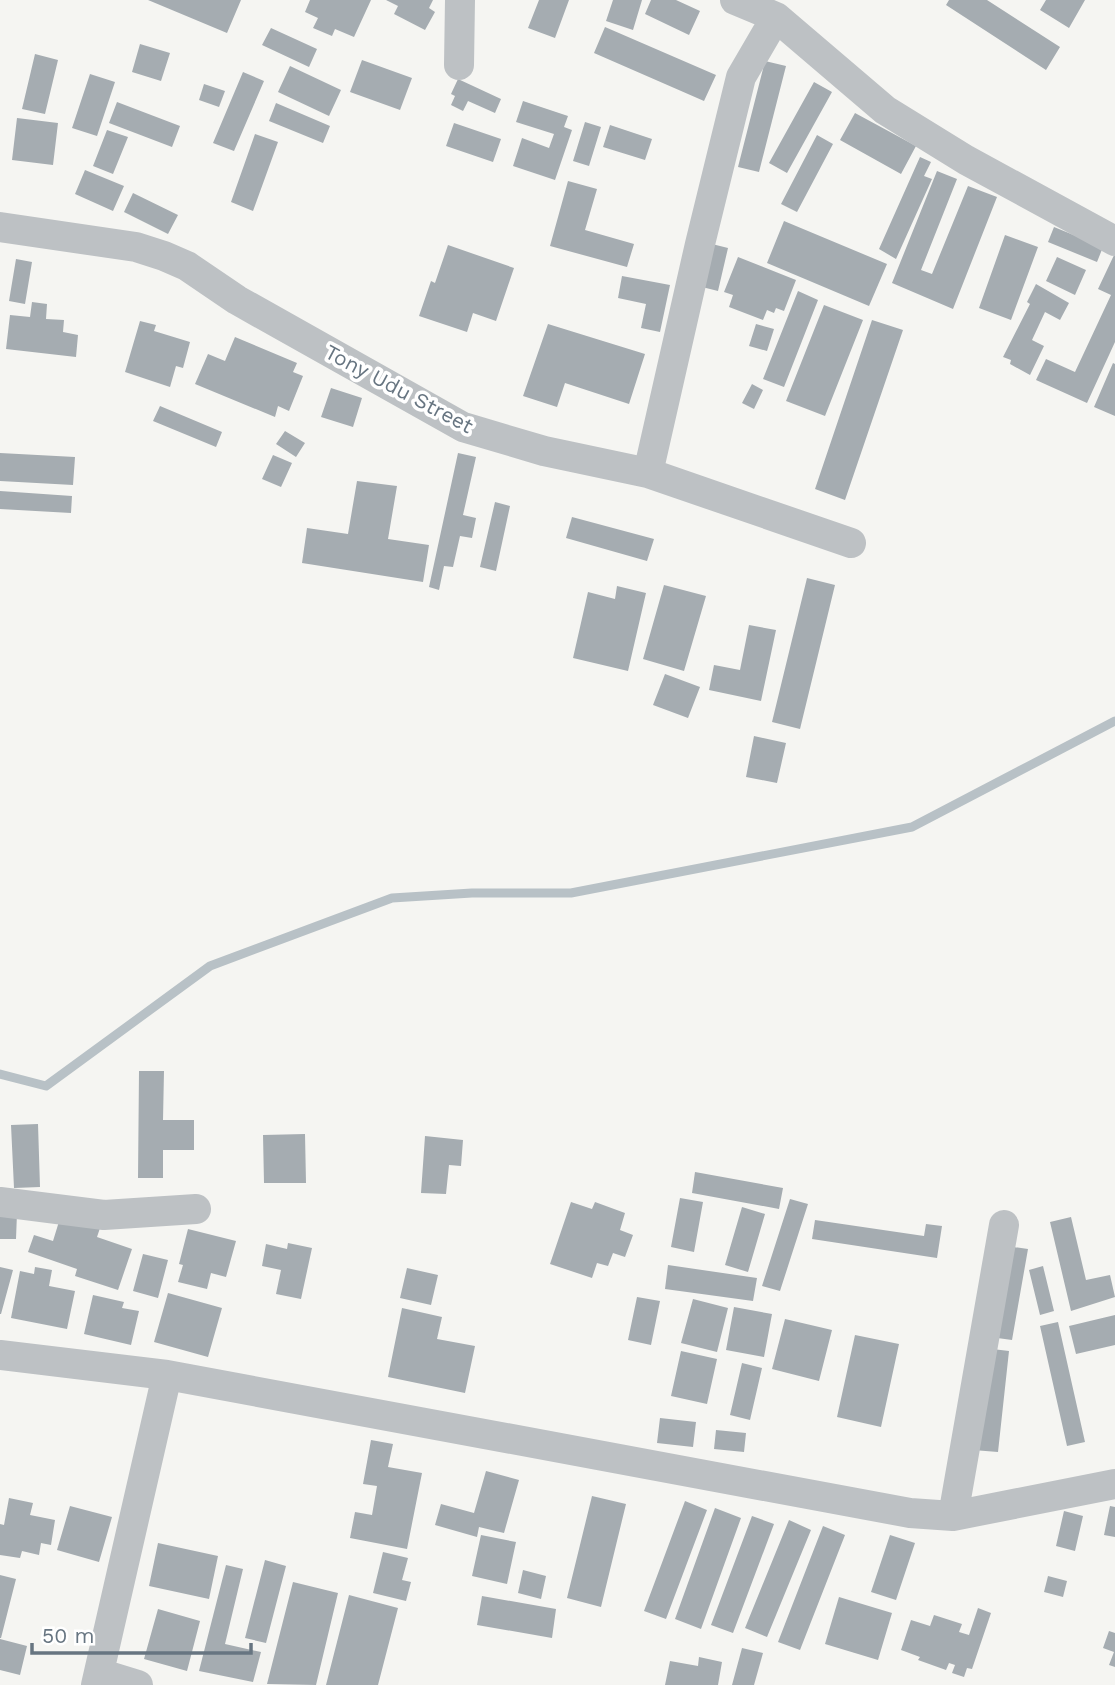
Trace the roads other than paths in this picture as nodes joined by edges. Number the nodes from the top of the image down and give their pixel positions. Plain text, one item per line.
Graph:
1 (460, 0) edge
2 (735, 0) edge
3 (776, 18) junction
4 (459, 65) dead end
5 (0, 227) edge
6 (1115, 241) edge
7 (648, 473) junction
8 (851, 543) dead end
9 (0, 1202) edge
10 (196, 1209) dead end
11 (1004, 1225) dead end
12 (0, 1355) edge
13 (167, 1375) junction
14 (1115, 1484) edge
15 (953, 1516) junction
16 (97, 1679) edge
17 (138, 1685) edge

1 - 4 street
2 - 3 street
3 - 6 street
3 - 7 street
5 - 7 street, Tony Udu Street
7 - 8 street, Tony Udu Street
9 - 10 street
11 - 15 street
12 - 13 street
13 - 15 street
13 - 16 street
14 - 15 street
16 - 17 street

